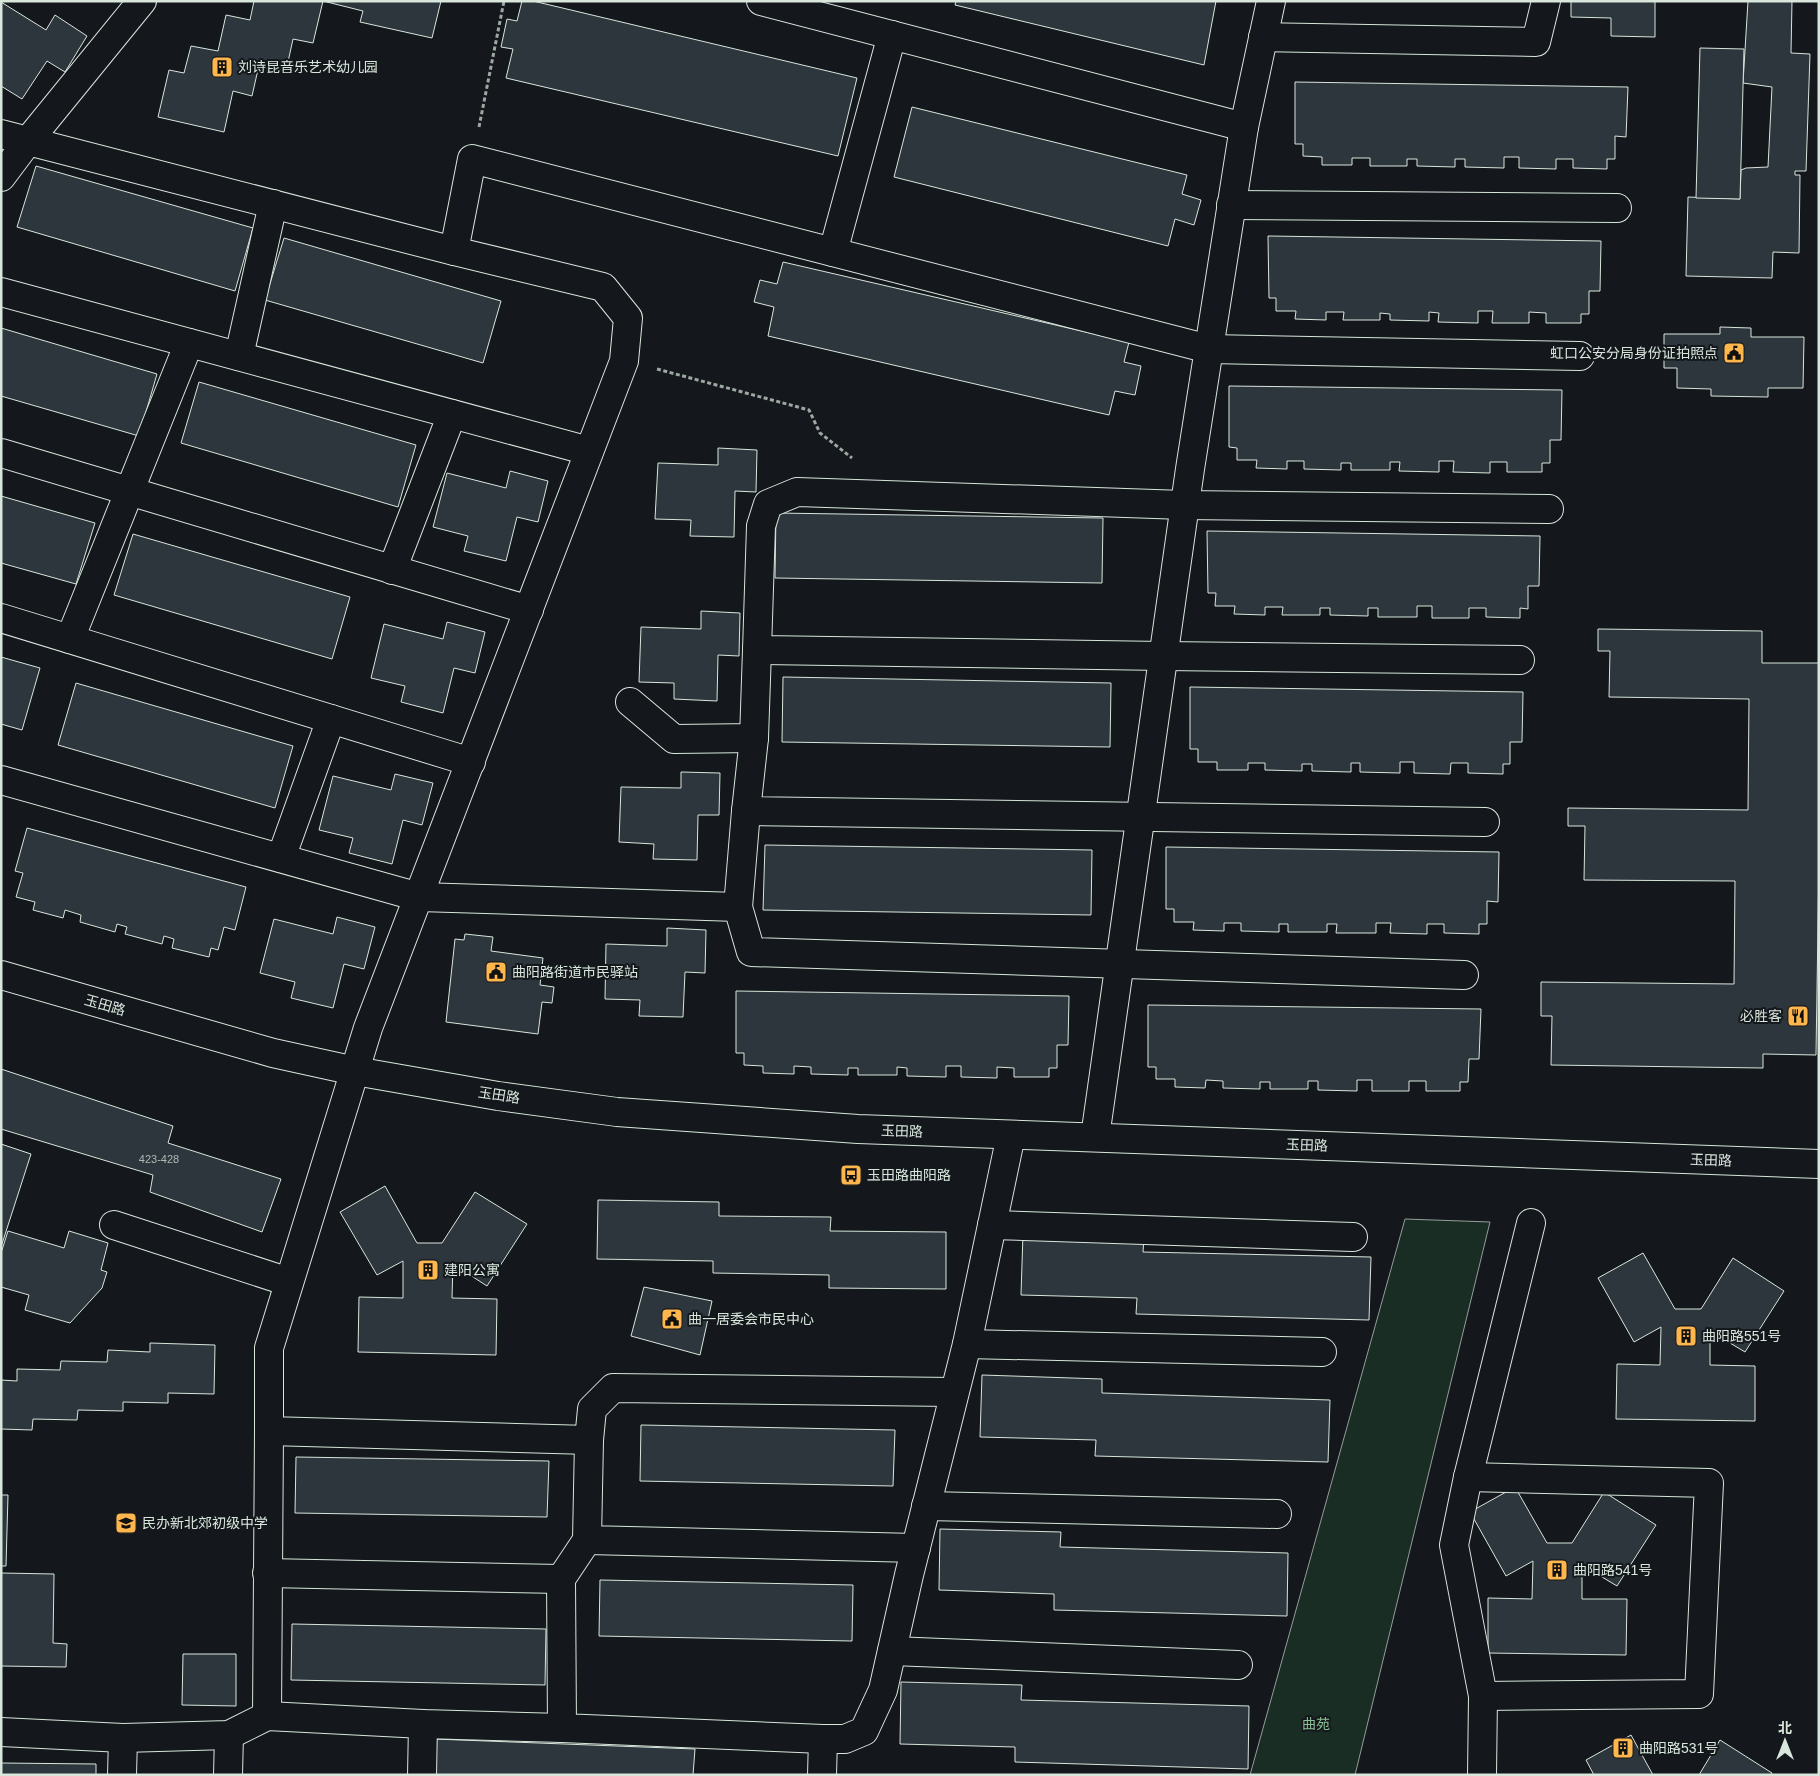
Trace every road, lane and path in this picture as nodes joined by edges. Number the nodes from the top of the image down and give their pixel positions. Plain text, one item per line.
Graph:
1 (142, 1) edge
2 (504, 1) edge
3 (761, 1) edge
4 (1271, 1) edge
5 (1546, 1) edge
6 (892, 35) junction
7 (1263, 37) junction
8 (1244, 127) junction
9 (1, 134) edge
10 (28, 140) junction
11 (472, 159) junction
12 (1, 177) edge
13 (273, 204) junction
14 (1231, 205) junction
15 (1617, 208) dead end
16 (454, 251) junction
17 (833, 252) junction
18 (1, 292) edge
19 (189, 343) junction
20 (1209, 349) junction
21 (239, 356) junction
22 (1580, 356) dead end
23 (624, 361) junction
24 (452, 414) junction
25 (589, 451) junction
26 (1, 453) edge
27 (859, 459) dead end
28 (129, 492) junction
29 (1184, 505) junction
30 (1549, 509) dead end
31 (392, 570) junction
32 (529, 610) junction
33 (1, 618) edge
34 (70, 639) junction
35 (757, 650) junction
36 (1163, 656) junction
37 (1520, 660) dead end
38 (630, 702) dead end
39 (332, 719) junction
40 (754, 738) junction
41 (471, 762) junction
42 (1, 780) edge
43 (746, 811) junction
44 (1141, 817) junction
45 (1485, 822) dead end
46 (281, 858) junction
47 (419, 897) junction
48 (738, 907) junction
49 (1119, 963) junction
50 (1, 975) edge
51 (1464, 975) dead end
52 (355, 1071) junction
53 (1011, 1135) junction
54 (1094, 1137) junction
55 (1819, 1164) edge
56 (1531, 1223) dead end
57 (114, 1225) dead end
58 (992, 1225) junction
59 (1354, 1237) dead end
60 (288, 1282) junction
61 (967, 1344) junction
62 (1322, 1352) dead end
63 (954, 1392) junction
64 (269, 1431) junction
65 (589, 1440) junction
66 (1468, 1477) junction
67 (926, 1506) junction
68 (1277, 1514) dead end
69 (587, 1540) junction
70 (916, 1548) junction
71 (267, 1573) junction
72 (561, 1579) junction
73 (892, 1651) junction
74 (1238, 1665) dead end
75 (1484, 1696) junction
76 (267, 1716) junction
77 (423, 1724) junction
78 (562, 1728) junction
79 (1, 1732) edge
80 (229, 1735) junction
81 (123, 1738) junction
82 (823, 1738) junction
83 (122, 1775) edge
84 (228, 1775) edge
85 (422, 1775) edge
86 (822, 1775) edge
87 (1482, 1775) edge

1 - 10 street
2 - 11 path
3 - 6 street
4 - 7 street
5 - 7 street
6 - 8 street
6 - 17 street
7 - 8 street
8 - 14 street
9 - 10 street
10 - 12 street
10 - 13 street
11 - 16 street
11 - 17 street
13 - 16 street
13 - 21 street
14 - 15 street
14 - 20 street
16 - 23 street
17 - 20 street
18 - 19 street
19 - 21 street
19 - 28 street
20 - 22 street
20 - 29 street
21 - 24 street
23 - 25 street
23 - 27 path
24 - 25 street
24 - 31 street
25 - 32 street
26 - 28 street
28 - 31 street
28 - 34 street
29 - 30 street
29 - 35 street
29 - 36 street
31 - 32 street
32 - 41 street
33 - 34 street
34 - 39 street
35 - 36 street
35 - 40 street
36 - 37 street
36 - 44 street
38 - 40 street
39 - 41 street
39 - 46 street
40 - 43 street
41 - 47 street
42 - 46 street
43 - 44 street
43 - 48 street
44 - 45 street
44 - 49 street
46 - 47 street
47 - 48 street
47 - 52 street
48 - 49 street
49 - 51 street
49 - 54 street
50 - 52 street, 玉田路
52 - 53 street, 玉田路
52 - 60 street
53 - 54 street, 玉田路
53 - 58 street
54 - 55 street, 玉田路
56 - 66 street
57 - 60 street
58 - 59 street
58 - 61 street
60 - 64 street
61 - 62 street
61 - 63 street
63 - 65 street
63 - 67 street
64 - 65 street
64 - 71 street
65 - 69 street
66 - 75 street
66 - 75 street
67 - 68 street
67 - 70 street
69 - 70 street
69 - 72 street
70 - 73 street
71 - 72 street
71 - 76 street
72 - 78 street
73 - 74 street
73 - 82 street
75 - 87 street
76 - 77 street
76 - 80 street
77 - 78 street
77 - 85 street
78 - 82 street
79 - 81 street
80 - 81 street
80 - 84 street
81 - 83 street
82 - 86 street

